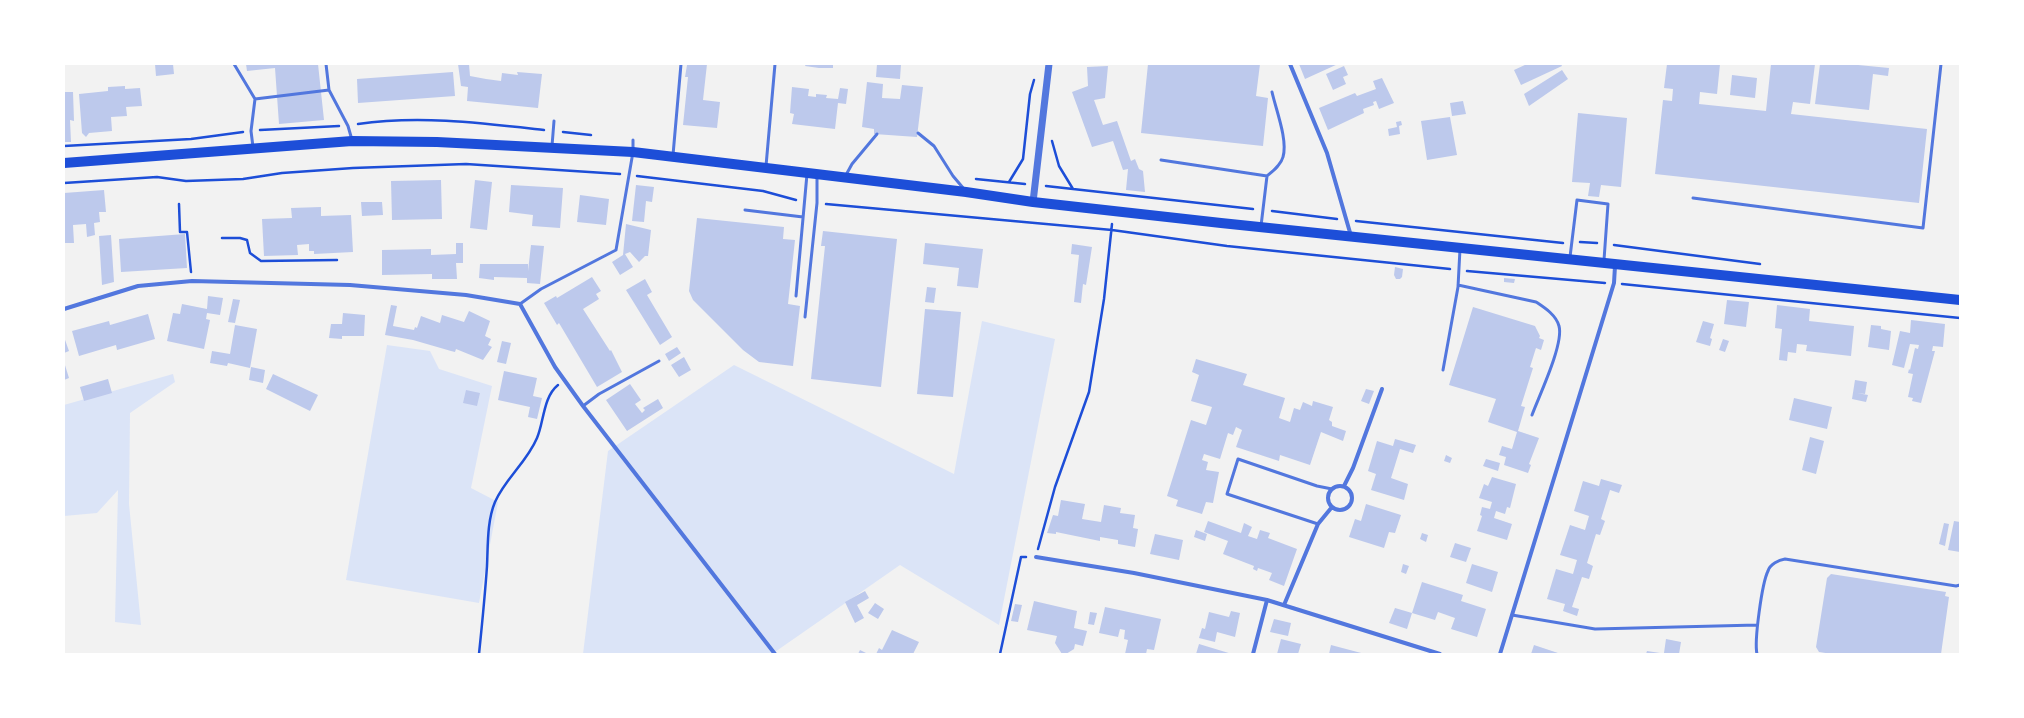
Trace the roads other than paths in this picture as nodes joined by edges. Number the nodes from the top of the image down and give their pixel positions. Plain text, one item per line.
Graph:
1 (234, 64) edge
2 (326, 64) edge
3 (681, 64) edge
4 (775, 64) edge
5 (1049, 64) edge
6 (1290, 64) edge
7 (1941, 64) edge
8 (329, 90) junction
9 (1272, 92) dead end
10 (255, 99) junction
11 (554, 121) dead end
12 (918, 133) dead end
13 (877, 134) dead end
14 (633, 140) dead end
15 (352, 142) junction
16 (552, 148) junction
17 (253, 149) junction
18 (633, 152) junction
19 (673, 157) junction
20 (1161, 160) dead end
21 (64, 163) edge
22 (766, 168) junction
23 (812, 173) junction
24 (1267, 176) junction
25 (844, 177) junction
26 (966, 192) junction
27 (1693, 198) dead end
28 (1033, 202) junction
29 (745, 210) dead end
30 (803, 217) junction
31 (1261, 228) junction
32 (1352, 238) junction
33 (1460, 249) junction
34 (1570, 261) junction
35 (1604, 264) junction
36 (1615, 266) junction
37 (1458, 285) junction
38 (796, 296) dead end
39 (1960, 300) edge
40 (520, 304) junction
41 (64, 309) edge
42 (805, 317) dead end
43 (658, 361) dead end
44 (1443, 370) dead end
45 (1382, 389) dead end
46 (583, 406) junction
47 (1532, 414) dead end
48 (1344, 486) junction
49 (1332, 489) junction
50 (1332, 507) junction
51 (1318, 524) junction
52 (1036, 557) road end
53 (1960, 585) edge
54 (1267, 600) junction
55 (1284, 605) junction
56 (1512, 615) junction
57 (1757, 625) junction
58 (775, 654) edge
59 (1253, 654) edge
60 (1440, 654) edge
61 (1500, 654) edge
62 (1757, 654) edge

1 - 10 lane
2 - 8 lane
3 - 19 lane
4 - 22 lane
5 - 28 street
6 - 32 street
7 - 27 lane
8 - 10 lane
8 - 15 lane
9 - 24 lane
10 - 17 lane
11 - 16 lane
12 - 26 lane
13 - 25 lane
14 - 18 lane
15 - 16 main road
15 - 17 main road
16 - 18 main road
17 - 21 main road
18 - 19 main road
18 - 40 lane
19 - 22 main road
20 - 24 lane
22 - 23 main road
23 - 25 main road
23 - 30 lane
23 - 42 lane
24 - 31 lane
25 - 26 main road
26 - 28 main road
28 - 31 main road
29 - 30 lane
30 - 38 lane
31 - 32 main road
32 - 33 main road
33 - 34 main road
33 - 37 lane
34 - 35 main road
34 - 35 lane
35 - 36 main road
36 - 39 main road
36 - 56 street
37 - 44 lane
37 - 47 lane
40 - 41 street
40 - 46 street
43 - 46 lane
45 - 48 street
46 - 58 street
48 - 49 street
48 - 50 street
49 - 50 street
49 - 51 lane
50 - 51 street
51 - 55 street
52 - 54 street
53 - 57 lane
54 - 55 street
54 - 59 street
55 - 60 street
56 - 57 lane
56 - 61 street
57 - 62 lane

